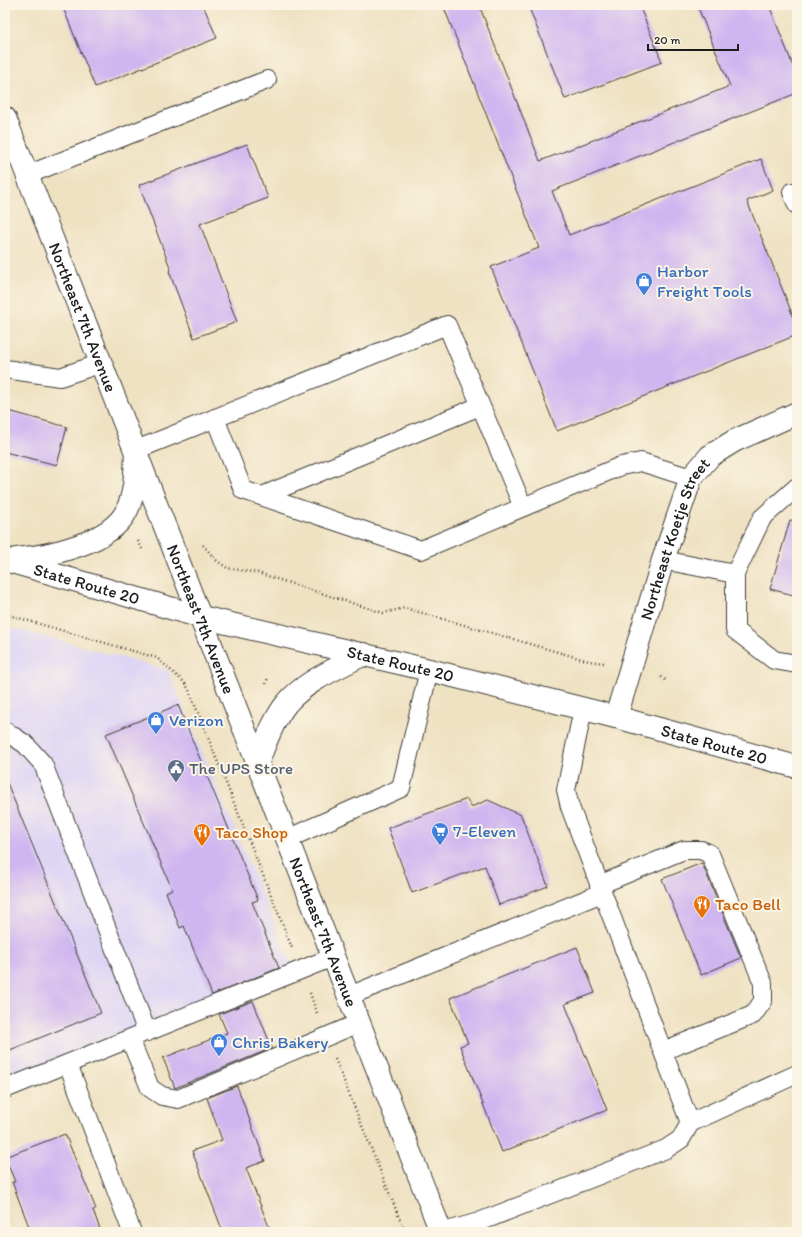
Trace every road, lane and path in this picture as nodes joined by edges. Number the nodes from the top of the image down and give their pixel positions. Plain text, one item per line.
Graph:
1 (267, 80) dead end
2 (7, 130) edge
3 (28, 175) junction
4 (102, 363) junction
5 (5, 369) edge
6 (480, 406) junction
7 (797, 413) edge
8 (215, 418) junction
9 (136, 450) junction
10 (691, 478) junction
11 (797, 487) edge
12 (262, 496) junction
13 (523, 507) junction
14 (201, 540) dead end
15 (6, 560) edge
16 (663, 560) junction
17 (735, 574) junction
18 (5, 614) edge
19 (201, 617) junction
20 (364, 654) junction
21 (604, 663) dead end
22 (797, 664) edge
23 (429, 670) junction
24 (661, 677) dead end
25 (666, 680) dead end
26 (583, 709) junction
27 (616, 717) junction
28 (5, 731) edge
29 (257, 764) junction
30 (797, 767) edge
31 (287, 840) junction
32 (601, 889) junction
33 (333, 957) junction
34 (300, 970) junction
35 (349, 996) junction
36 (359, 1023) junction
37 (147, 1032) junction
38 (327, 1037) junction
39 (130, 1039) junction
40 (663, 1051) junction
41 (68, 1064) junction
42 (797, 1074) edge
43 (5, 1089) edge
44 (690, 1123) junction
45 (132, 1232) edge
46 (405, 1232) edge
47 (441, 1232) edge
48 (444, 1232) edge

1 - 3 lane
2 - 3 street, Northeast 7th Avenue
3 - 4 street, Northeast 7th Avenue
4 - 5 lane
4 - 9 street, Northeast 7th Avenue
6 - 8 lane
6 - 12 lane
6 - 13 lane
7 - 10 street, Northeast Koetje Street
8 - 9 lane
8 - 12 lane
9 - 15 street
9 - 19 street, Northeast 7th Avenue
10 - 13 lane
10 - 16 street, Northeast Koetje Street
11 - 17 lane
12 - 13 lane
14 - 21 path
15 - 19 street, State Route 20
16 - 17 lane
16 - 27 street, Northeast Koetje Street
17 - 22 lane
18 - 34 path
19 - 20 street, State Route 20
19 - 29 street, Northeast 7th Avenue
20 - 23 street, State Route 20
20 - 29 street
23 - 26 street, State Route 20
23 - 31 lane
24 - 25 path
26 - 27 street, State Route 20
26 - 32 lane
27 - 30 street, State Route 20
28 - 37 lane
29 - 31 street, Northeast 7th Avenue
31 - 33 street, Northeast 7th Avenue
32 - 35 lane
32 - 40 lane
32 - 40 lane
33 - 34 lane
33 - 35 street, Northeast 7th Avenue
34 - 37 lane
34 - 38 path
35 - 36 street, Northeast 7th Avenue
36 - 38 lane
36 - 47 street, Northeast 7th Avenue
37 - 39 lane
38 - 39 lane
38 - 46 path
39 - 41 lane
40 - 44 lane
41 - 43 lane
41 - 45 lane
42 - 44 lane
44 - 48 lane

